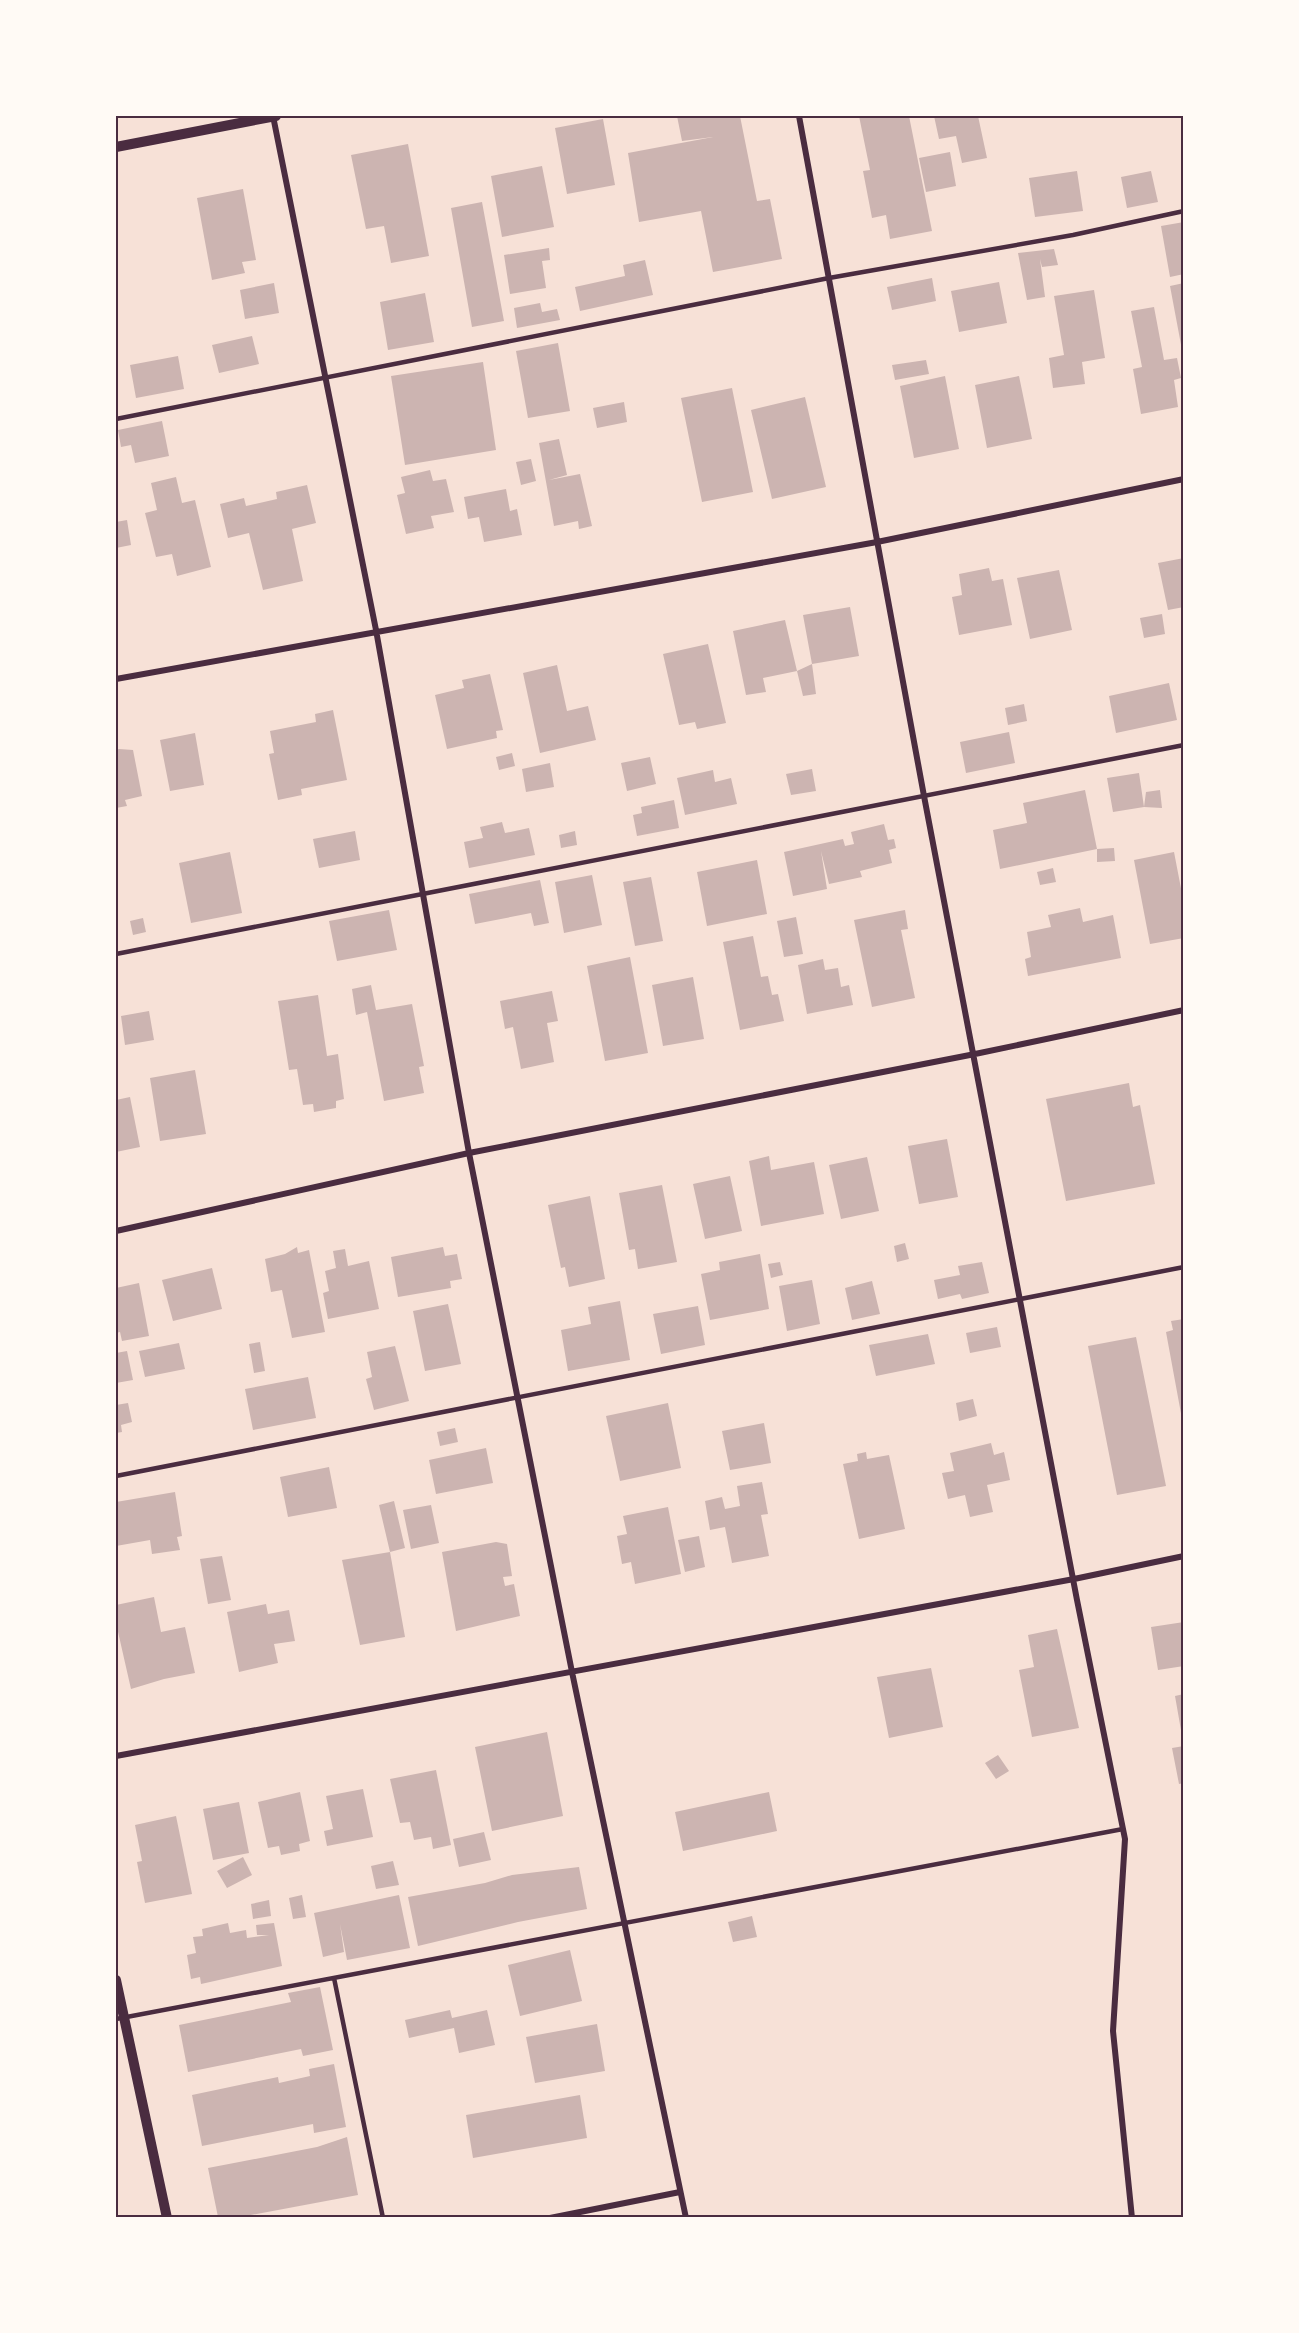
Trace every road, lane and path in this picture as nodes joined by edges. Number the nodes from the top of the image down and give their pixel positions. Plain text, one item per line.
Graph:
1 (274, 116) edge
2 (799, 116) edge
3 (116, 147) edge
4 (1184, 211) edge
5 (829, 278) junction
6 (325, 377) junction
7 (116, 418) edge
8 (1184, 479) edge
9 (877, 542) junction
10 (376, 630) junction
11 (116, 679) edge
12 (1184, 745) edge
13 (924, 796) junction
14 (424, 895) junction
15 (116, 954) edge
16 (1184, 1010) edge
17 (975, 1054) junction
18 (469, 1153) junction
19 (116, 1231) edge
20 (1184, 1267) edge
21 (1021, 1299) junction
22 (518, 1397) junction
23 (116, 1476) edge
24 (1184, 1556) edge
25 (1074, 1580) junction
26 (572, 1672) junction
27 (116, 1755) edge
28 (1123, 1829) junction
29 (624, 1923) junction
30 (334, 1978) junction
31 (116, 1980) edge
32 (119, 2018) edge
33 (680, 2192) junction
34 (167, 2217) edge
35 (383, 2217) edge
36 (550, 2217) edge
37 (686, 2217) edge
38 (1132, 2217) edge

1 - 3 street
1 - 6 street
2 - 5 street
4 - 5 lane
5 - 6 lane
5 - 9 street
6 - 7 lane
6 - 10 street
8 - 9 street
9 - 10 street
9 - 13 street
10 - 11 street
10 - 14 street
12 - 13 lane
13 - 14 lane
13 - 17 street
14 - 15 lane
14 - 18 street
16 - 17 street
17 - 18 street
17 - 21 street
18 - 19 street
18 - 22 street
20 - 21 lane
21 - 22 lane
21 - 25 street
22 - 23 lane
22 - 26 street
24 - 25 street
25 - 26 street
25 - 28 street
26 - 27 street
26 - 29 street
28 - 29 lane
28 - 38 street
29 - 30 lane
29 - 33 street
30 - 32 lane
30 - 35 lane
31 - 32 street
32 - 34 street
33 - 36 street
33 - 37 street

